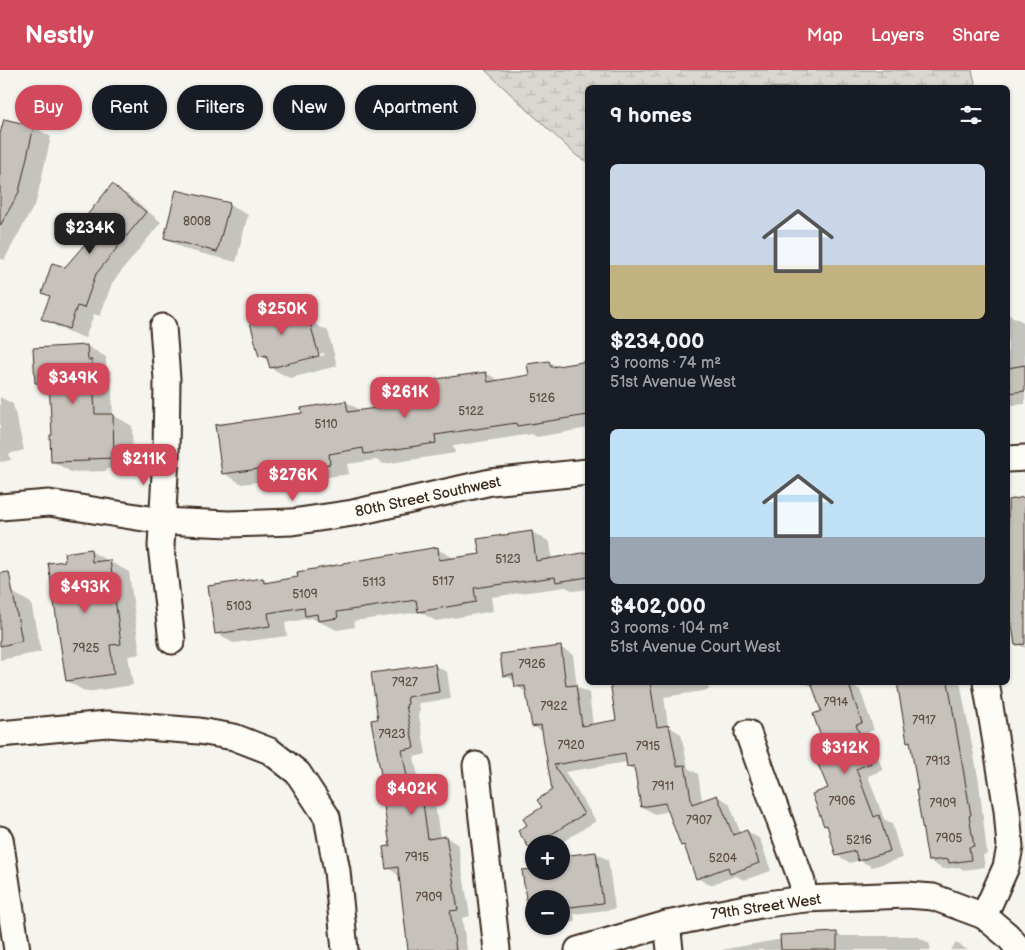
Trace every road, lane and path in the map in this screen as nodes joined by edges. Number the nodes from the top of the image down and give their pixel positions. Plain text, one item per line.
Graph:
1 (163, 326) dead end
2 (1025, 458) edge
3 (1010, 459) edge
4 (585, 472) edge
5 (0, 507) edge
6 (162, 522) junction
7 (172, 641) dead end
8 (986, 685) edge
9 (748, 733) dead end
10 (0, 734) edge
11 (476, 765) dead end
12 (0, 839) edge
13 (804, 899) junction
14 (984, 916) junction
15 (667, 924) junction
16 (16, 950) edge
17 (345, 950) edge
18 (497, 950) edge
19 (578, 950) edge
20 (670, 950) edge
21 (1020, 950) edge

1 - 6 street
2 - 3 street
4 - 6 street, 80th Street Southwest
5 - 6 street, 80th Street Southwest
6 - 7 street
8 - 14 street
9 - 13 street
10 - 17 street
11 - 18 street
12 - 16 street
13 - 14 street, 79th Street West
13 - 15 street, 79th Street West
14 - 21 street
15 - 19 street, 79th Street West
15 - 20 street

